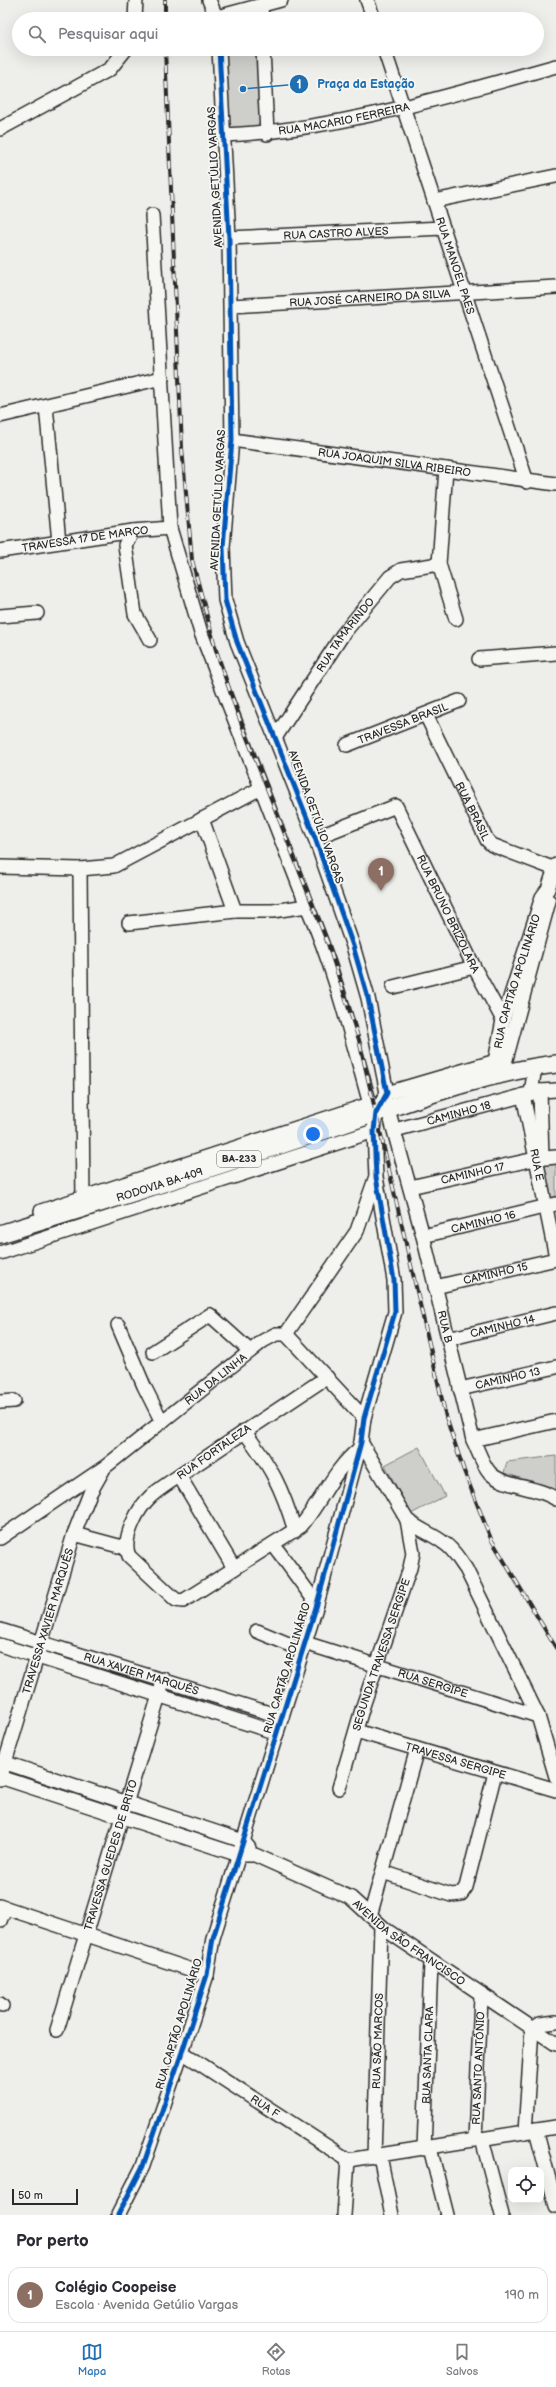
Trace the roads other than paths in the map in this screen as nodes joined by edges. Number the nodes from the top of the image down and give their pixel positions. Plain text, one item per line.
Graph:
1 (136, 0) edge
2 (209, 0) edge
3 (281, 0) edge
4 (367, 0) edge
5 (135, 12) edge
6 (214, 12) edge
7 (263, 12) edge
8 (371, 12) edge
9 (120, 56) edge
10 (219, 56) edge
11 (263, 56) edge
12 (386, 56) edge
13 (556, 66) edge
14 (404, 108) junction
15 (0, 129) edge
16 (267, 134) junction
17 (223, 135) junction
18 (556, 176) edge
19 (434, 201) junction
20 (152, 215) dead end
21 (443, 228) junction
22 (229, 238) junction
23 (556, 287) edge
24 (465, 293) junction
25 (230, 306) junction
26 (162, 378) junction
27 (46, 406) junction
28 (0, 416) edge
29 (232, 440) junction
30 (446, 469) junction
31 (527, 482) junction
32 (556, 484) edge
33 (170, 528) junction
34 (133, 531) junction
35 (59, 542) junction
36 (0, 551) edge
37 (439, 564) junction
38 (37, 613) dead end
39 (0, 616) edge
40 (456, 619) dead end
41 (150, 640) dead end
42 (556, 653) edge
43 (479, 659) dead end
44 (459, 701) dead end
45 (426, 715) junction
46 (275, 738) junction
47 (347, 745) dead end
48 (261, 788) junction
49 (202, 819) junction
50 (315, 838) junction
51 (0, 867) edge
52 (80, 869) junction
53 (554, 876) edge
54 (307, 906) junction
55 (235, 911) junction
56 (129, 923) dead end
57 (527, 959) junction
58 (474, 967) junction
59 (393, 987) dead end
60 (503, 1020) junction
61 (556, 1064) edge
62 (535, 1067) junction
63 (494, 1070) junction
64 (556, 1090) edge
65 (532, 1093) junction
66 (378, 1111) junction
67 (395, 1130) junction
68 (556, 1157) edge
69 (539, 1158) junction
70 (376, 1177) junction
71 (410, 1187) junction
72 (84, 1203) junction
73 (550, 1205) edge
74 (41, 1211) dead end
75 (0, 1234) edge
76 (423, 1236) junction
77 (0, 1253) edge
78 (556, 1258) edge
79 (435, 1287) junction
80 (556, 1313) edge
81 (118, 1325) dead end
82 (286, 1334) junction
83 (448, 1339) junction
84 (250, 1351) junction
85 (153, 1352) dead end
86 (556, 1367) edge
87 (327, 1378) junction
88 (460, 1389) junction
89 (14, 1401) dead end
90 (0, 1402) edge
91 (364, 1418) junction
92 (556, 1421) edge
93 (162, 1422) junction
94 (244, 1431) junction
95 (473, 1440) junction
96 (360, 1446) junction
97 (105, 1467) junction
98 (180, 1476) junction
99 (556, 1499) edge
100 (407, 1520) junction
101 (295, 1531) junction
102 (74, 1534) junction
103 (0, 1538) edge
104 (273, 1544) junction
105 (126, 1548) junction
106 (234, 1568) junction
107 (317, 1604) junction
108 (0, 1630) edge
109 (257, 1631) dead end
110 (40, 1642) junction
111 (0, 1645) edge
112 (304, 1647) junction
113 (35, 1657) junction
114 (377, 1666) junction
115 (164, 1679) junction
116 (159, 1696) junction
117 (538, 1716) junction
118 (282, 1717) junction
119 (356, 1731) junction
120 (277, 1732) junction
121 (417, 1748) junction
122 (2, 1762) edge
123 (495, 1773) junction
124 (0, 1777) edge
125 (556, 1777) edge
126 (339, 1788) dead end
127 (556, 1790) edge
128 (126, 1802) junction
129 (122, 1817) junction
130 (243, 1841) junction
131 (239, 1855) junction
132 (255, 1855) junction
133 (382, 1872) junction
134 (2, 1907) edge
135 (370, 1916) junction
136 (0, 1921) edge
137 (380, 1926) junction
138 (86, 1934) junction
139 (431, 1962) junction
140 (207, 1975) junction
141 (481, 1996) junction
142 (556, 2022) edge
143 (532, 2029) junction
144 (57, 2030) dead end
145 (556, 2044) edge
146 (182, 2052) junction
147 (556, 2127) edge
148 (531, 2131) junction
149 (479, 2140) junction
150 (427, 2148) junction
151 (377, 2156) junction
152 (348, 2160) junction
153 (556, 2206) edge
154 (118, 2215) edge
155 (344, 2215) edge
156 (392, 2215) edge
157 (447, 2215) edge
158 (502, 2215) edge

1 - 5 street
2 - 6 street
3 - 7 street
4 - 8 street
9 - 15 street
10 - 17 street, AVENIDA GETÚLIO VARGAS
11 - 16 street
12 - 14 street, RUA MANOEL PAES
13 - 14 street, RUA MACARIO FERREIRA
14 - 16 street, RUA MACARIO FERREIRA
14 - 19 street, RUA MANOEL PAES
16 - 17 street, RUA MACARIO FERREIRA
17 - 22 street, AVENIDA GETÚLIO VARGAS
18 - 19 street
19 - 21 street, RUA MANOEL PAES
20 - 26 street
21 - 22 street, RUA CASTRO ALVES
21 - 24 street, RUA MANOEL PAES
22 - 25 street, AVENIDA GETÚLIO VARGAS
23 - 24 street, RUA JOSÉ CARNEIRO DA SILVA
24 - 25 street, RUA JOSÉ CARNEIRO DA SILVA
24 - 31 street, RUA MANOEL PAES
25 - 29 street, AVENIDA GETÚLIO VARGAS
26 - 27 street
26 - 33 street
27 - 28 street
27 - 35 street
29 - 30 street, RUA JOAQUIM SILVA RIBEIRO
29 - 46 street, AVENIDA GETÚLIO VARGAS
30 - 31 street, RUA JOAQUIM SILVA RIBEIRO
30 - 37 street
31 - 32 street, RUA JOAQUIM SILVA RIBEIRO
33 - 34 street, TRAVESSA 17 DE MARÇO
33 - 48 street
34 - 35 street, TRAVESSA 17 DE MARÇO
34 - 41 street
35 - 36 street, TRAVESSA 17 DE MARÇO
37 - 40 street
37 - 46 street, RUA TAMARINDO
38 - 39 street
42 - 43 street
44 - 45 street, TRAVESSA BRASIL
45 - 47 street, TRAVESSA BRASIL
45 - 53 street, RUA BRASIL
46 - 50 street, AVENIDA GETÚLIO VARGAS
48 - 49 street
48 - 54 street
49 - 52 street
49 - 55 street
50 - 58 street, RUA BRUNO BRIZOLARA
50 - 66 street, AVENIDA GETÚLIO VARGAS
51 - 52 street
52 - 72 street
53 - 57 street, RUA CAPITÃO APOLINÁRIO
54 - 55 street
54 - 66 street
55 - 56 street
57 - 60 street, RUA CAPITÃO APOLINÁRIO
57 - 63 street, RUA CAPITÃO APOLINÁRIO
58 - 59 street
58 - 60 street, RUA BRUNO BRIZOLARA
60 - 63 street, RUA CAPITÃO APOLINÁRIO
61 - 62 main road, BA-233
62 - 63 main road, BA-233
62 - 65 street, RUA E
63 - 66 main road, RODOVIA BA-409 / BA-233
63 - 66 street
64 - 65 street, CAMINHO 18
65 - 67 street, CAMINHO 18
65 - 69 street, RUA E
65 - 69 street
66 - 67 street, RUA B
66 - 70 street, RUA CAPTÃO APOLINÁRIO
66 - 72 main road, RODOVIA BA-409 / BA-233
66 - 77 street
67 - 71 street, RUA B
68 - 69 street
69 - 71 street, CAMINHO 17
69 - 73 street, RUA E
70 - 82 street
70 - 91 street, RUA CAPTÃO APOLINÁRIO
71 - 76 street, RUA B
72 - 74 street
72 - 75 main road, RODOVIA BA-409 / BA-233
73 - 76 street, CAMINHO 16
73 - 78 street, RUA E
76 - 79 street, RUA B
78 - 79 street, CAMINHO 15
79 - 83 street, RUA B
80 - 83 street, CAMINHO 14
81 - 93 street
82 - 84 street, RUA DA LINHA
82 - 87 street
83 - 88 street, RUA B
84 - 85 street
84 - 93 street, RUA DA LINHA
86 - 88 street, CAMINHO 13
87 - 91 street
87 - 94 street, RUA FORTALEZA
88 - 95 street, RUA B
89 - 90 street
91 - 96 street, RUA CAPTÃO APOLINÁRIO
92 - 95 street
93 - 97 street, RUA DA LINHA
94 - 98 street, RUA FORTALEZA
94 - 101 street
95 - 99 street, RUA B
96 - 100 street
96 - 101 street
96 - 107 street, RUA CAPTÃO APOLINÁRIO
97 - 102 street, TRAVESSA XAVIER MARQUÊS
97 - 103 street, RUA DA LINHA
98 - 105 street, RUA FORTALEZA
98 - 106 street
100 - 114 street, SEGUNDA TRAVESSA SERGIPE
100 - 117 street
101 - 104 street
102 - 105 street
102 - 110 street, TRAVESSA XAVIER MARQUÊS
104 - 106 street
104 - 107 street
105 - 106 street
107 - 112 street, RUA CAPTÃO APOLINÁRIO
108 - 110 street, RUA XAVIER MARQUÊS
109 - 112 street, RUA SERGIPE
110 - 113 street, TRAVESSA XAVIER MARQUÊS
110 - 115 street, RUA XAVIER MARQUÊS
111 - 113 street, RUA XAVIER MARQUÊS
112 - 114 street, RUA SERGIPE
112 - 118 street, RUA CAPTÃO APOLINÁRIO
113 - 116 street, RUA XAVIER MARQUÊS
113 - 122 street, TRAVESSA XAVIER MARQUÊS
114 - 117 street, RUA SERGIPE
114 - 119 street, SEGUNDA TRAVESSA SERGIPE
115 - 116 street, TRAVESSA GUEDES DE BRITO
115 - 118 street, RUA XAVIER MARQUÊS
116 - 120 street, RUA XAVIER MARQUÊS
116 - 128 street, TRAVESSA GUEDES DE BRITO
117 - 125 street
118 - 120 street, RUA CAPTÃO APOLINÁRIO
119 - 121 street, TRAVESSA SERGIPE
119 - 126 street, SEGUNDA TRAVESSA SERGIPE
120 - 130 street, RUA CAPTÃO APOLINÁRIO
121 - 123 street, TRAVESSA SERGIPE
121 - 133 street
122 - 124 street, TRAVESSA XAVIER MARQUÊS
122 - 128 street
123 - 127 street, TRAVESSA SERGIPE
123 - 133 street
124 - 129 street, AVENIDA SÃO FRANCISCO
128 - 129 street, TRAVESSA GUEDES DE BRITO
128 - 130 street
129 - 131 street, AVENIDA SÃO FRANCISCO
129 - 138 street, TRAVESSA GUEDES DE BRITO
130 - 131 street, RUA CAPTÃO APOLINÁRIO
130 - 132 street, AVENIDA SÃO FRANCISCO
131 - 132 street, AVENIDA SÃO FRANCISCO
131 - 140 street, RUA CAPTÃO APOLINÁRIO
132 - 135 street, AVENIDA SÃO FRANCISCO
133 - 135 street
134 - 136 street
134 - 138 street
135 - 137 street, AVENIDA SÃO FRANCISCO
137 - 139 street, AVENIDA SÃO FRANCISCO
137 - 151 street, RUA SÃO MARCOS
138 - 140 street
138 - 144 street, TRAVESSA GUEDES DE BRITO
139 - 141 street, AVENIDA SÃO FRANCISCO
139 - 150 street, RUA SANTA CLARA
140 - 146 street, RUA CAPTÃO APOLINÁRIO
141 - 143 street, AVENIDA SÃO FRANCISCO
141 - 149 street, RUA SANTO ANTÔNIO
142 - 143 street
143 - 145 street, AVENIDA SÃO FRANCISCO
143 - 148 street
146 - 152 street, RUA F
146 - 154 street, RUA CAPTÃO APOLINÁRIO
147 - 148 street
148 - 149 street
148 - 153 street
149 - 150 street
149 - 158 street, RUA SANTO ANTÔNIO
150 - 151 street
150 - 157 street, RUA SANTA CLARA
151 - 152 street
151 - 156 street, RUA SÃO MARCOS
152 - 155 street

